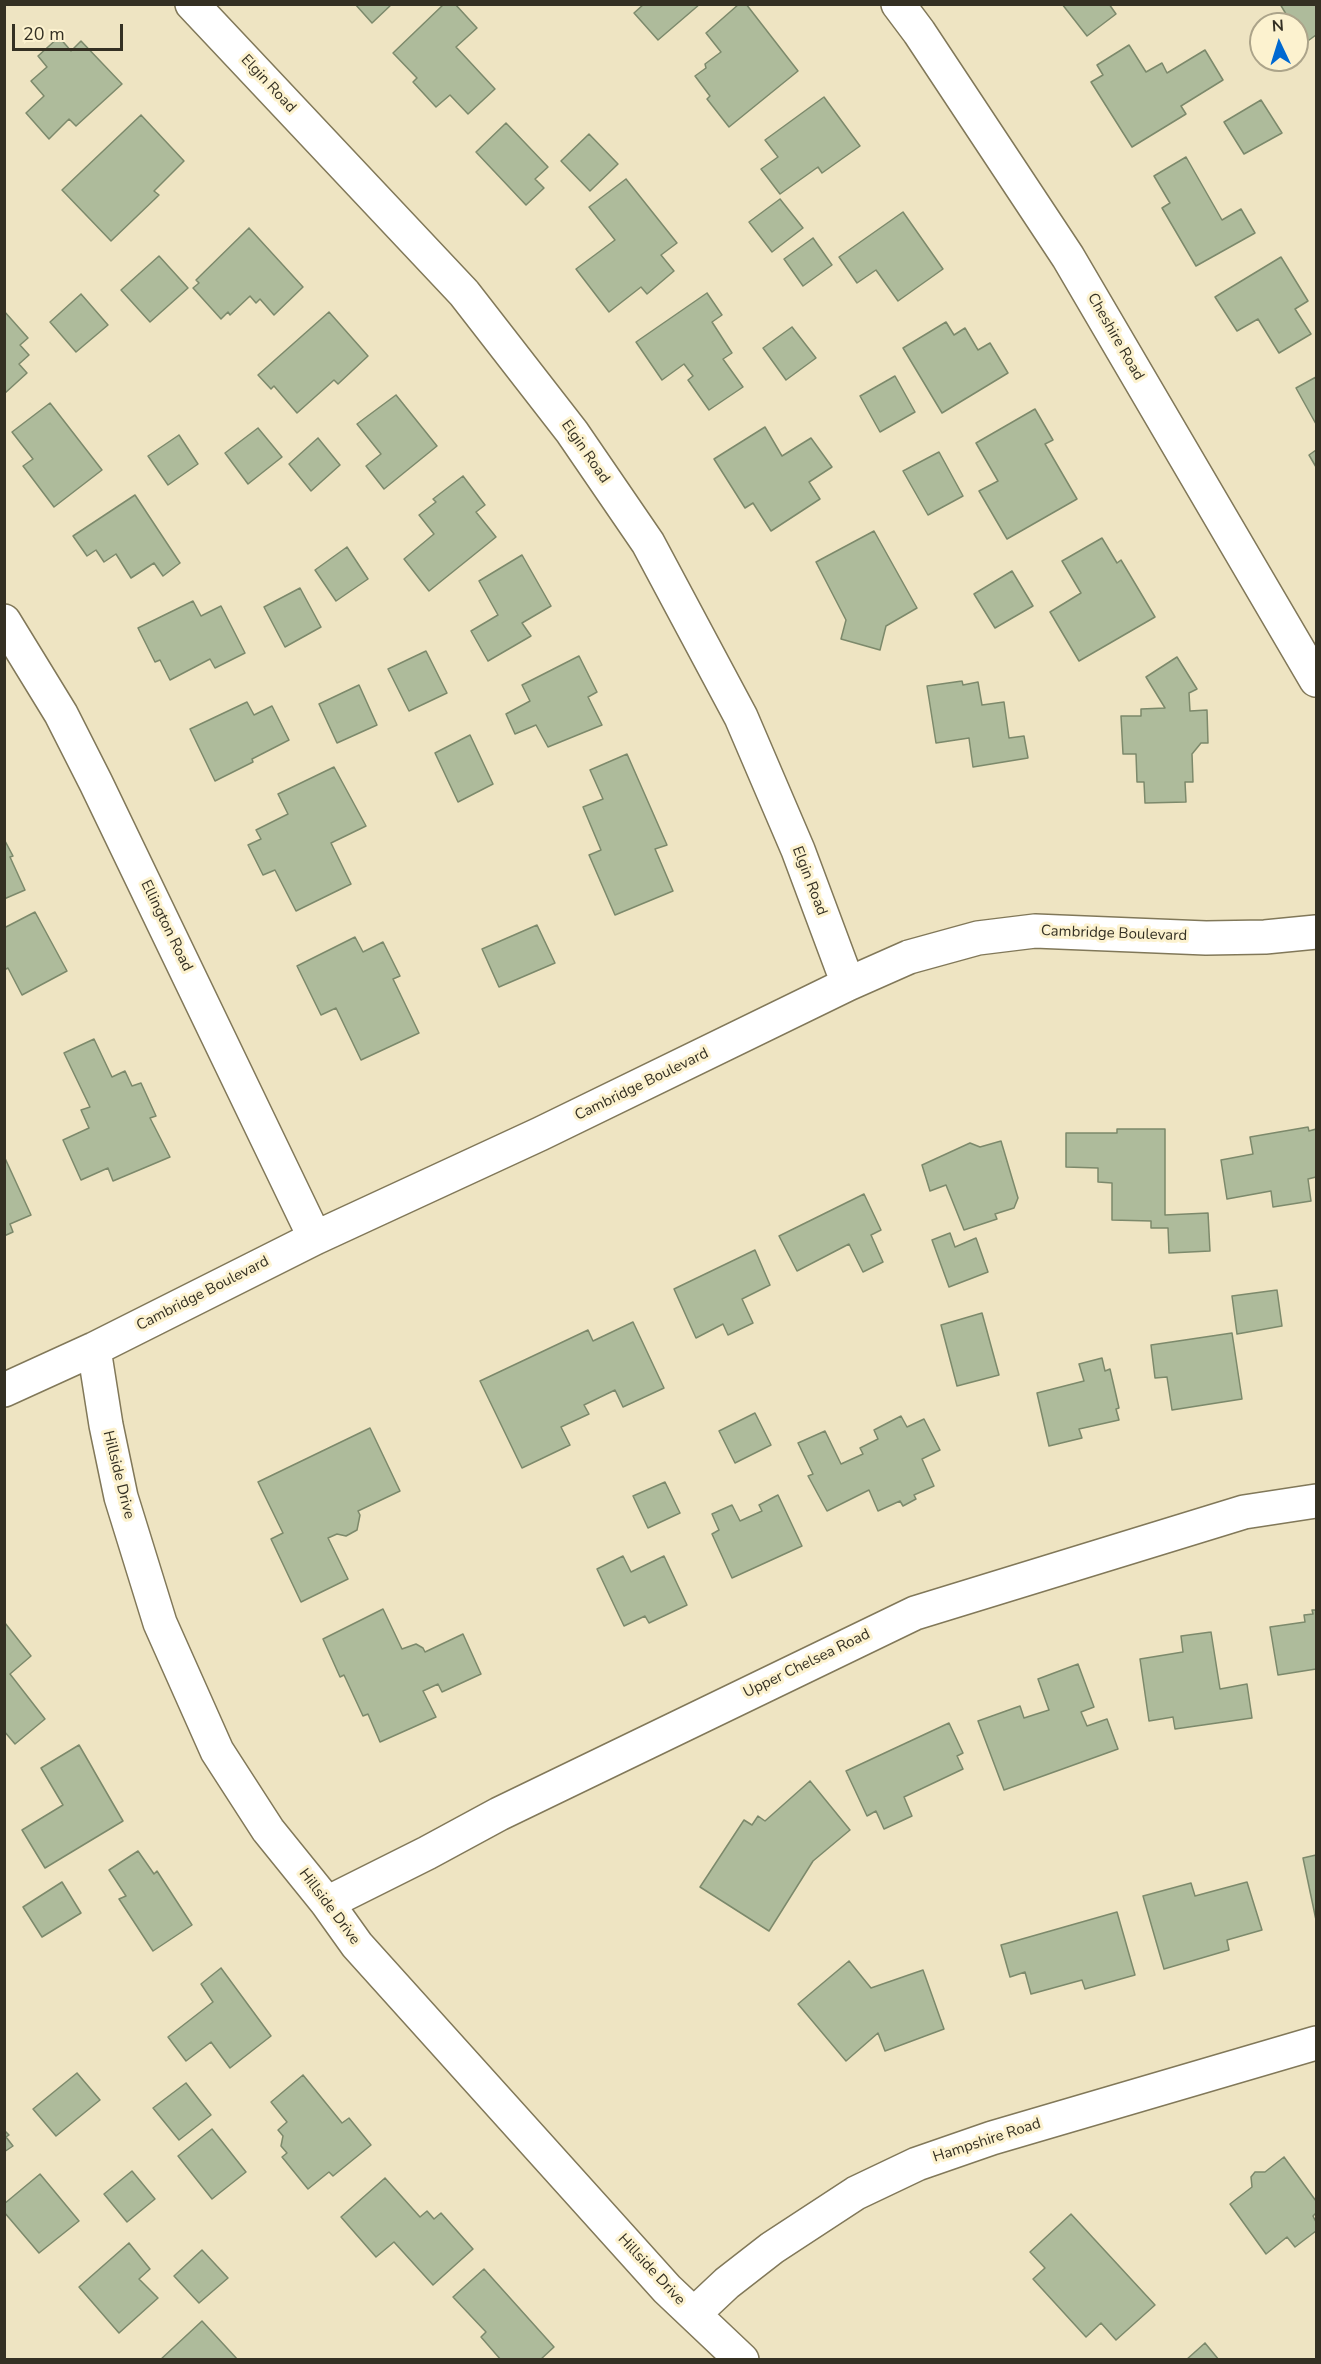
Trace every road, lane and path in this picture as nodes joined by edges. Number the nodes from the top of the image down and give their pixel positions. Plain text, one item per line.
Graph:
1 (192, 4) edge
2 (897, 4) edge
3 (4, 621) edge
4 (1317, 680) edge
5 (1317, 932) edge
6 (848, 984) junction
7 (315, 1238) junction
8 (94, 1349) junction
9 (4, 1389) edge
10 (1317, 1501) edge
11 (327, 1903) junction
12 (1317, 2043) edge
13 (694, 2314) junction
14 (742, 2360) edge

1 - 6 street, Elgin Road
2 - 4 street, Cheshire Road
3 - 7 street, Ellington Road
5 - 6 street, Cambridge Boulevard
6 - 7 street, Cambridge Boulevard
7 - 8 street, Cambridge Boulevard
8 - 9 street, Cambridge Boulevard
8 - 11 street, Hillside Drive
10 - 11 street, Upper Chelsea Road
11 - 13 street, Hillside Drive
12 - 13 street, Hampshire Road
13 - 14 street, Hillside Drive

